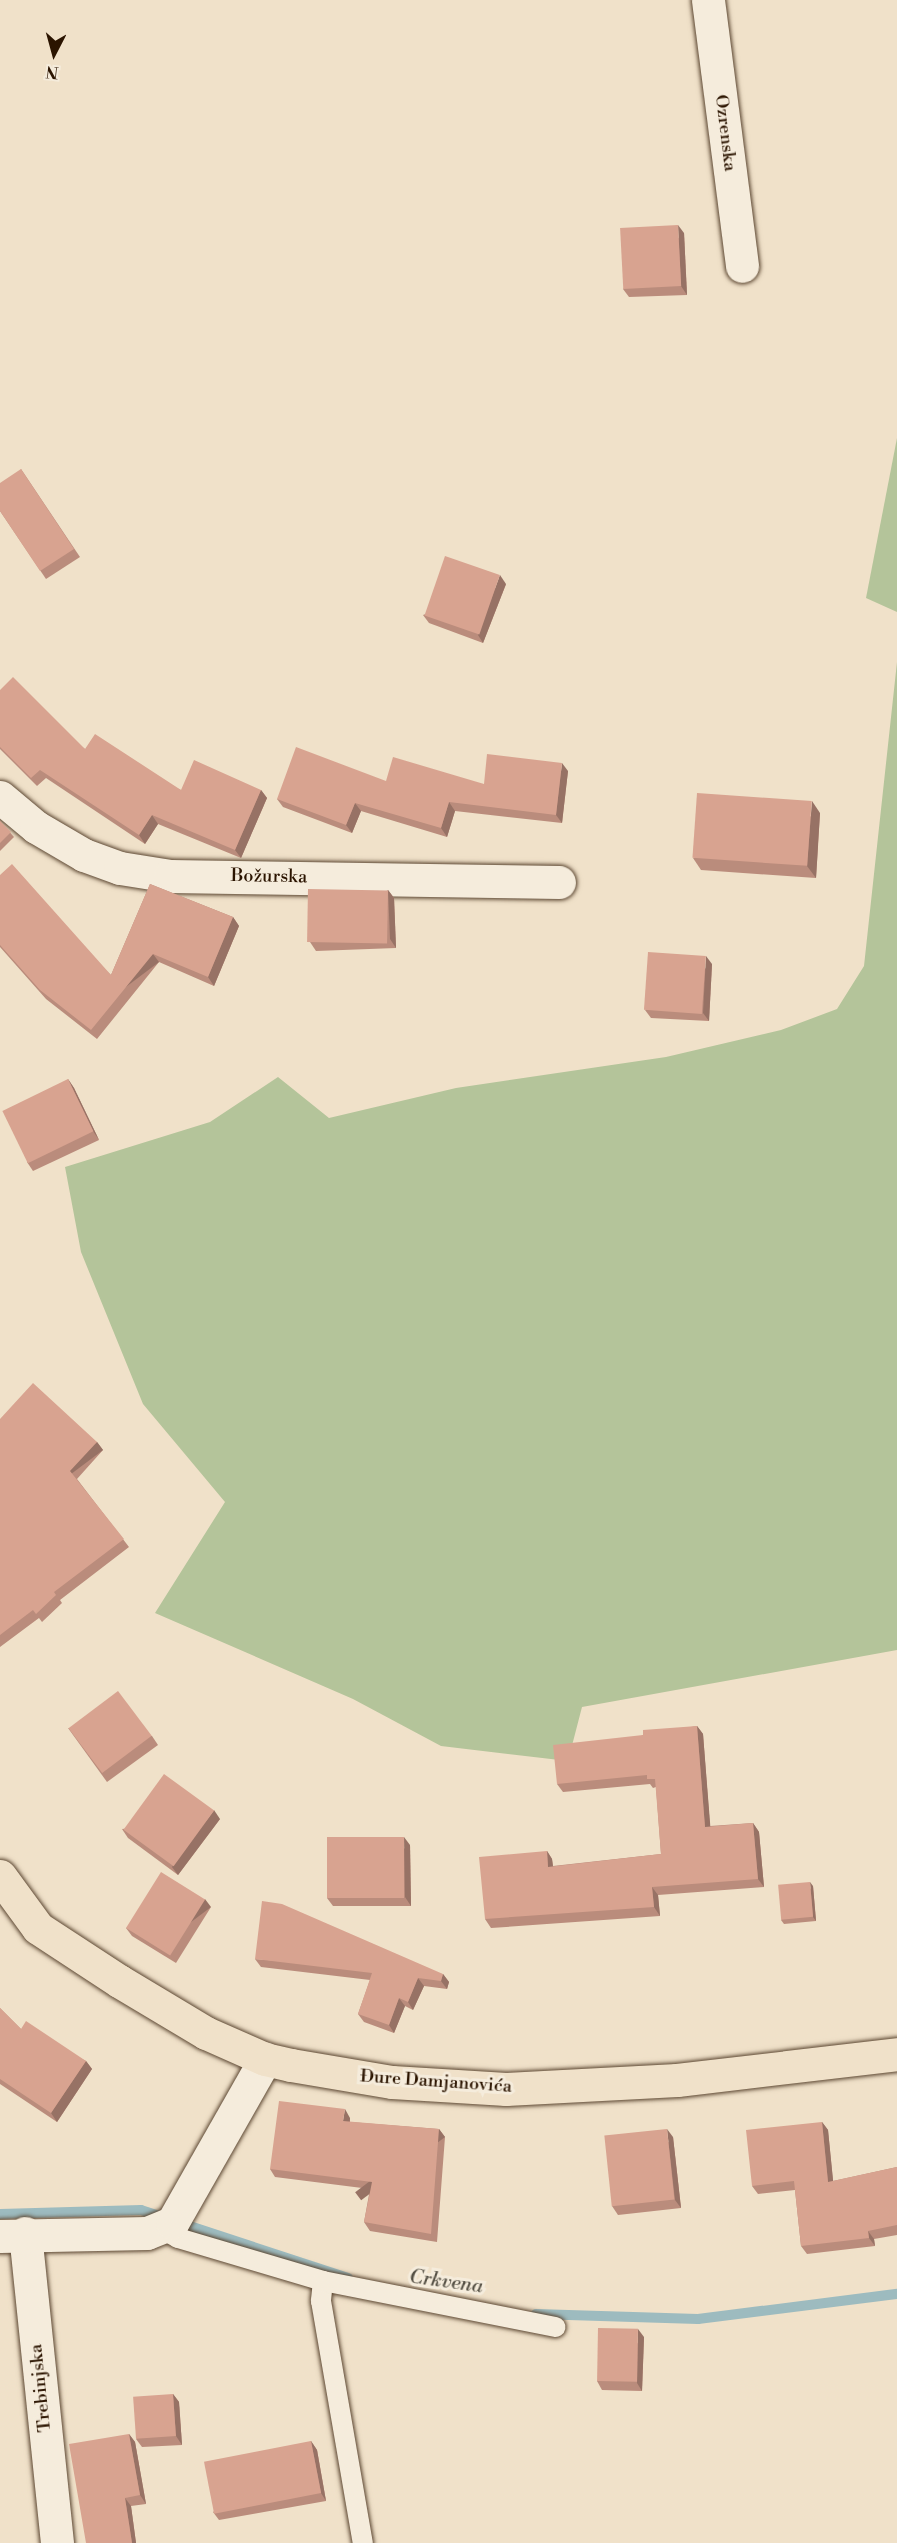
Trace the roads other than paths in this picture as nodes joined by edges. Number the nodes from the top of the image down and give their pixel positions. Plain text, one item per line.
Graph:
1 (708, 0) edge
2 (742, 266) dead end
3 (0, 796) edge
4 (559, 882) dead end
5 (0, 1876) edge
6 (897, 2054) edge
7 (266, 2059) junction
8 (174, 2219) junction
9 (13, 2234) edge
10 (323, 2281) junction
11 (556, 2327) dead end
12 (57, 2543) edge
13 (363, 2543) edge

1 - 2 street, Ozrenska
3 - 4 street, Božurska
5 - 7 main road, Đure Damjanovića
6 - 7 main road, Đure Damjanovića
7 - 8 street
8 - 9 street, Trebinjska
8 - 10 lane
9 - 12 street, Trebinjska
10 - 11 lane
10 - 13 lane

